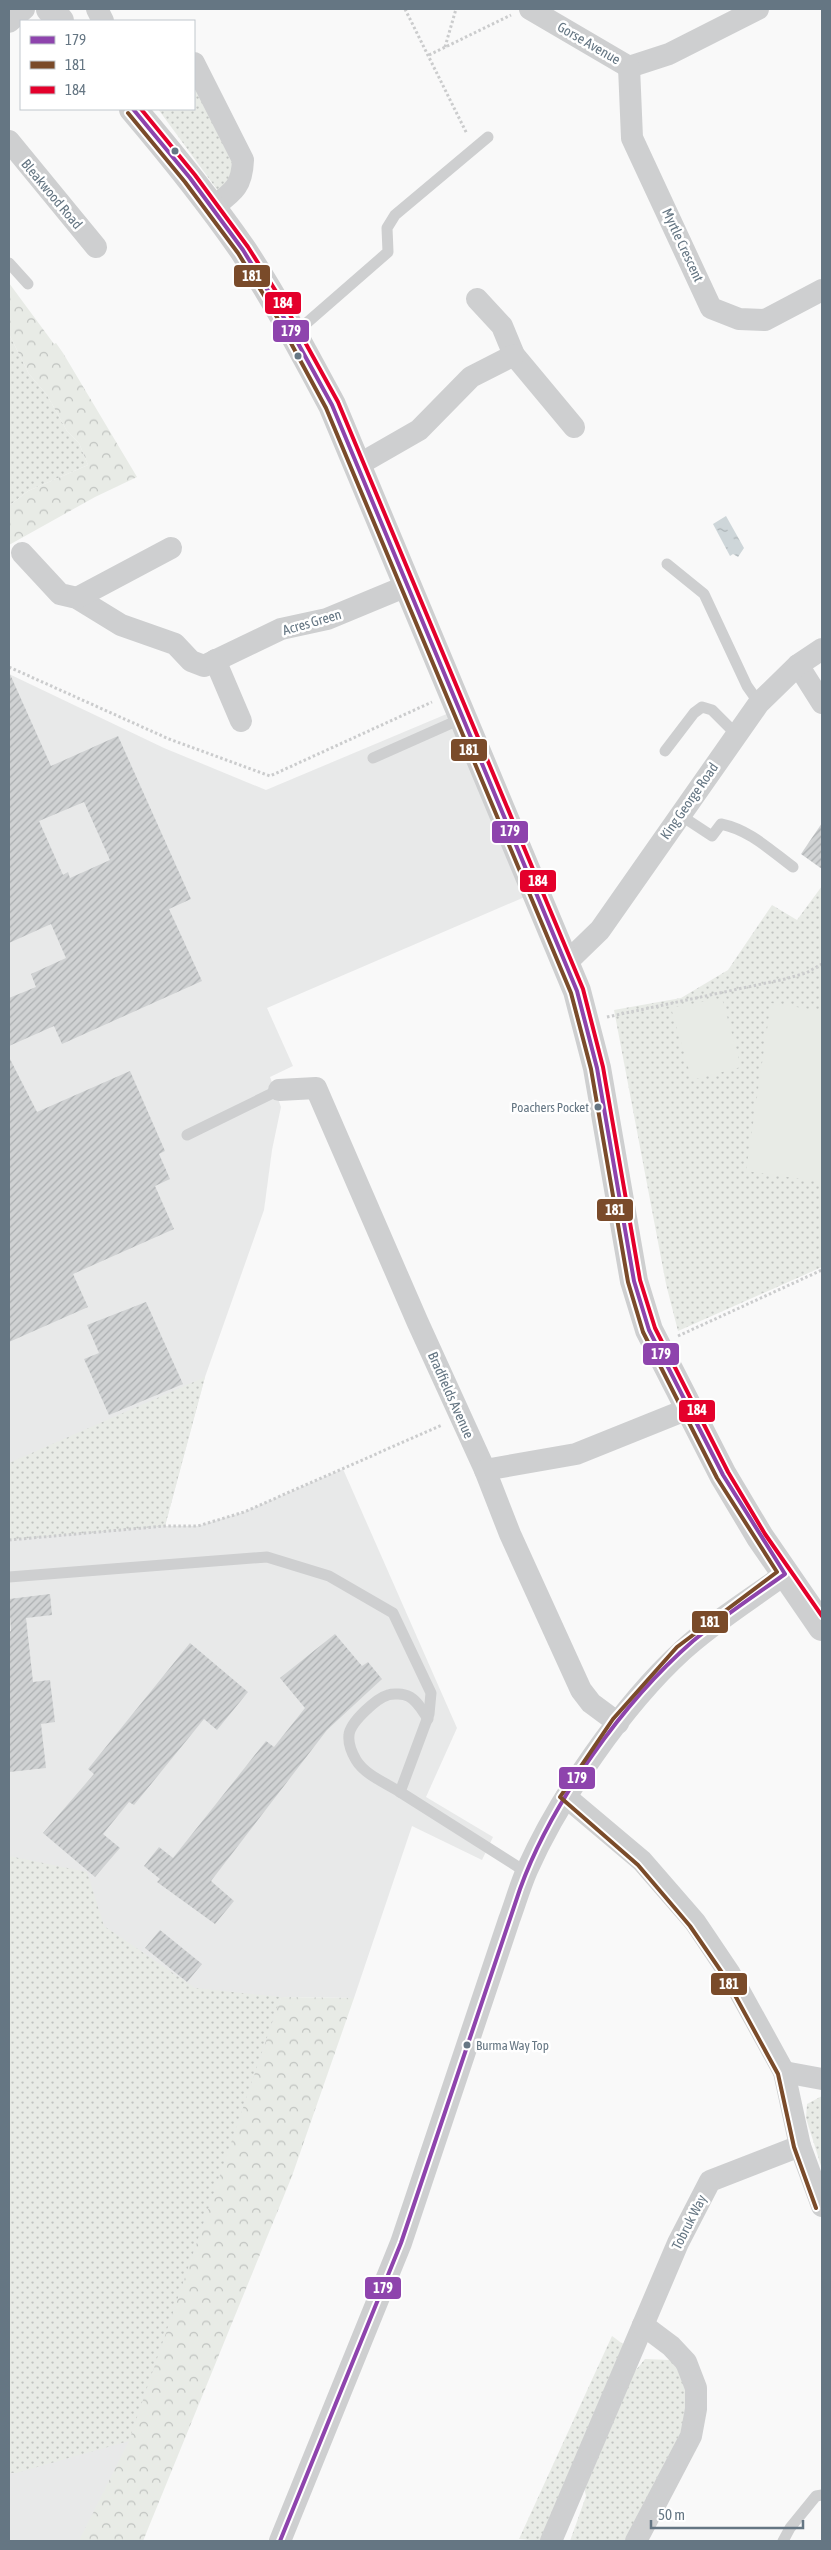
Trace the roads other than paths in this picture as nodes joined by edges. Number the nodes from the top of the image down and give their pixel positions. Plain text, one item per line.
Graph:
1 (24, 9) edge
2 (50, 9) edge
3 (758, 9) edge
4 (523, 11) edge
5 (59, 20) edge
6 (9, 22) edge
7 (195, 65) edge
8 (629, 66) junction
9 (137, 110) edge
10 (488, 137) dead end
11 (9, 142) edge
12 (212, 208) junction
13 (96, 247) dead end
14 (9, 263) edge
15 (28, 284) dead end
16 (822, 290) edge
17 (477, 299) dead end
18 (294, 334) junction
19 (514, 355) junction
20 (574, 428) dead end
21 (358, 465) junction
22 (171, 548) dead end
23 (22, 553) dead end
24 (668, 564) dead end
25 (409, 585) junction
26 (77, 598) junction
27 (822, 649) edge
28 (215, 660) junction
29 (798, 665) junction
30 (759, 703) junction
31 (822, 703) edge
32 (463, 718) junction
33 (241, 721) dead end
34 (736, 734) junction
35 (665, 751) dead end
36 (373, 758) dead end
37 (680, 815) junction
38 (793, 867) dead end
39 (566, 963) junction
40 (279, 1090) joint
41 (187, 1135) dead end
42 (688, 1409) junction
43 (485, 1470) junction
44 (785, 1574) junction
45 (9, 1577) edge
46 (822, 1627) edge
47 (428, 1719) junction
48 (618, 1723) junction
49 (400, 1792) junction
50 (566, 1797) junction
51 (526, 1872) junction
52 (784, 2072) junction
53 (822, 2079) edge
54 (800, 2146) junction
55 (822, 2206) edge
56 (643, 2325) junction
57 (822, 2495) edge
58 (280, 2541) edge
59 (551, 2541) edge
60 (636, 2541) edge
61 (783, 2541) edge

1 - 6 street
2 - 5 street
3 - 8 street, Gorse Avenue
4 - 8 street, Gorse Avenue
7 - 12 street
8 - 16 street, Myrtle Crescent
9 - 12 street
10 - 18 lane
11 - 13 street, Bleakwood Road
12 - 18 street
14 - 15 lane
17 - 19 street
18 - 21 street
19 - 20 street
19 - 21 street
21 - 25 street
22 - 26 street
23 - 26 street, Acres Green
24 - 30 lane
25 - 28 street, Acres Green
25 - 32 street
26 - 28 street, Acres Green
27 - 29 street, King George Road
28 - 33 street
29 - 30 street, King George Road
29 - 31 street
30 - 34 street, King George Road
32 - 36 lane
32 - 39 street
34 - 35 lane
34 - 37 street, King George Road
37 - 38 lane
37 - 39 street, King George Road
39 - 42 street
40 - 41 lane
40 - 43 street, Bradfields Avenue
42 - 43 street
42 - 44 street
43 - 48 street, Bradfields Avenue
44 - 46 street
44 - 48 street
45 - 47 lane
47 - 49 lane
47 - 49 lane
48 - 50 street
49 - 51 lane
50 - 51 street
50 - 52 street
51 - 58 street
52 - 53 street
52 - 54 street
54 - 55 street
54 - 56 street, Tobruk Way
56 - 59 street, Tobruk Way
56 - 60 street
57 - 61 lane

